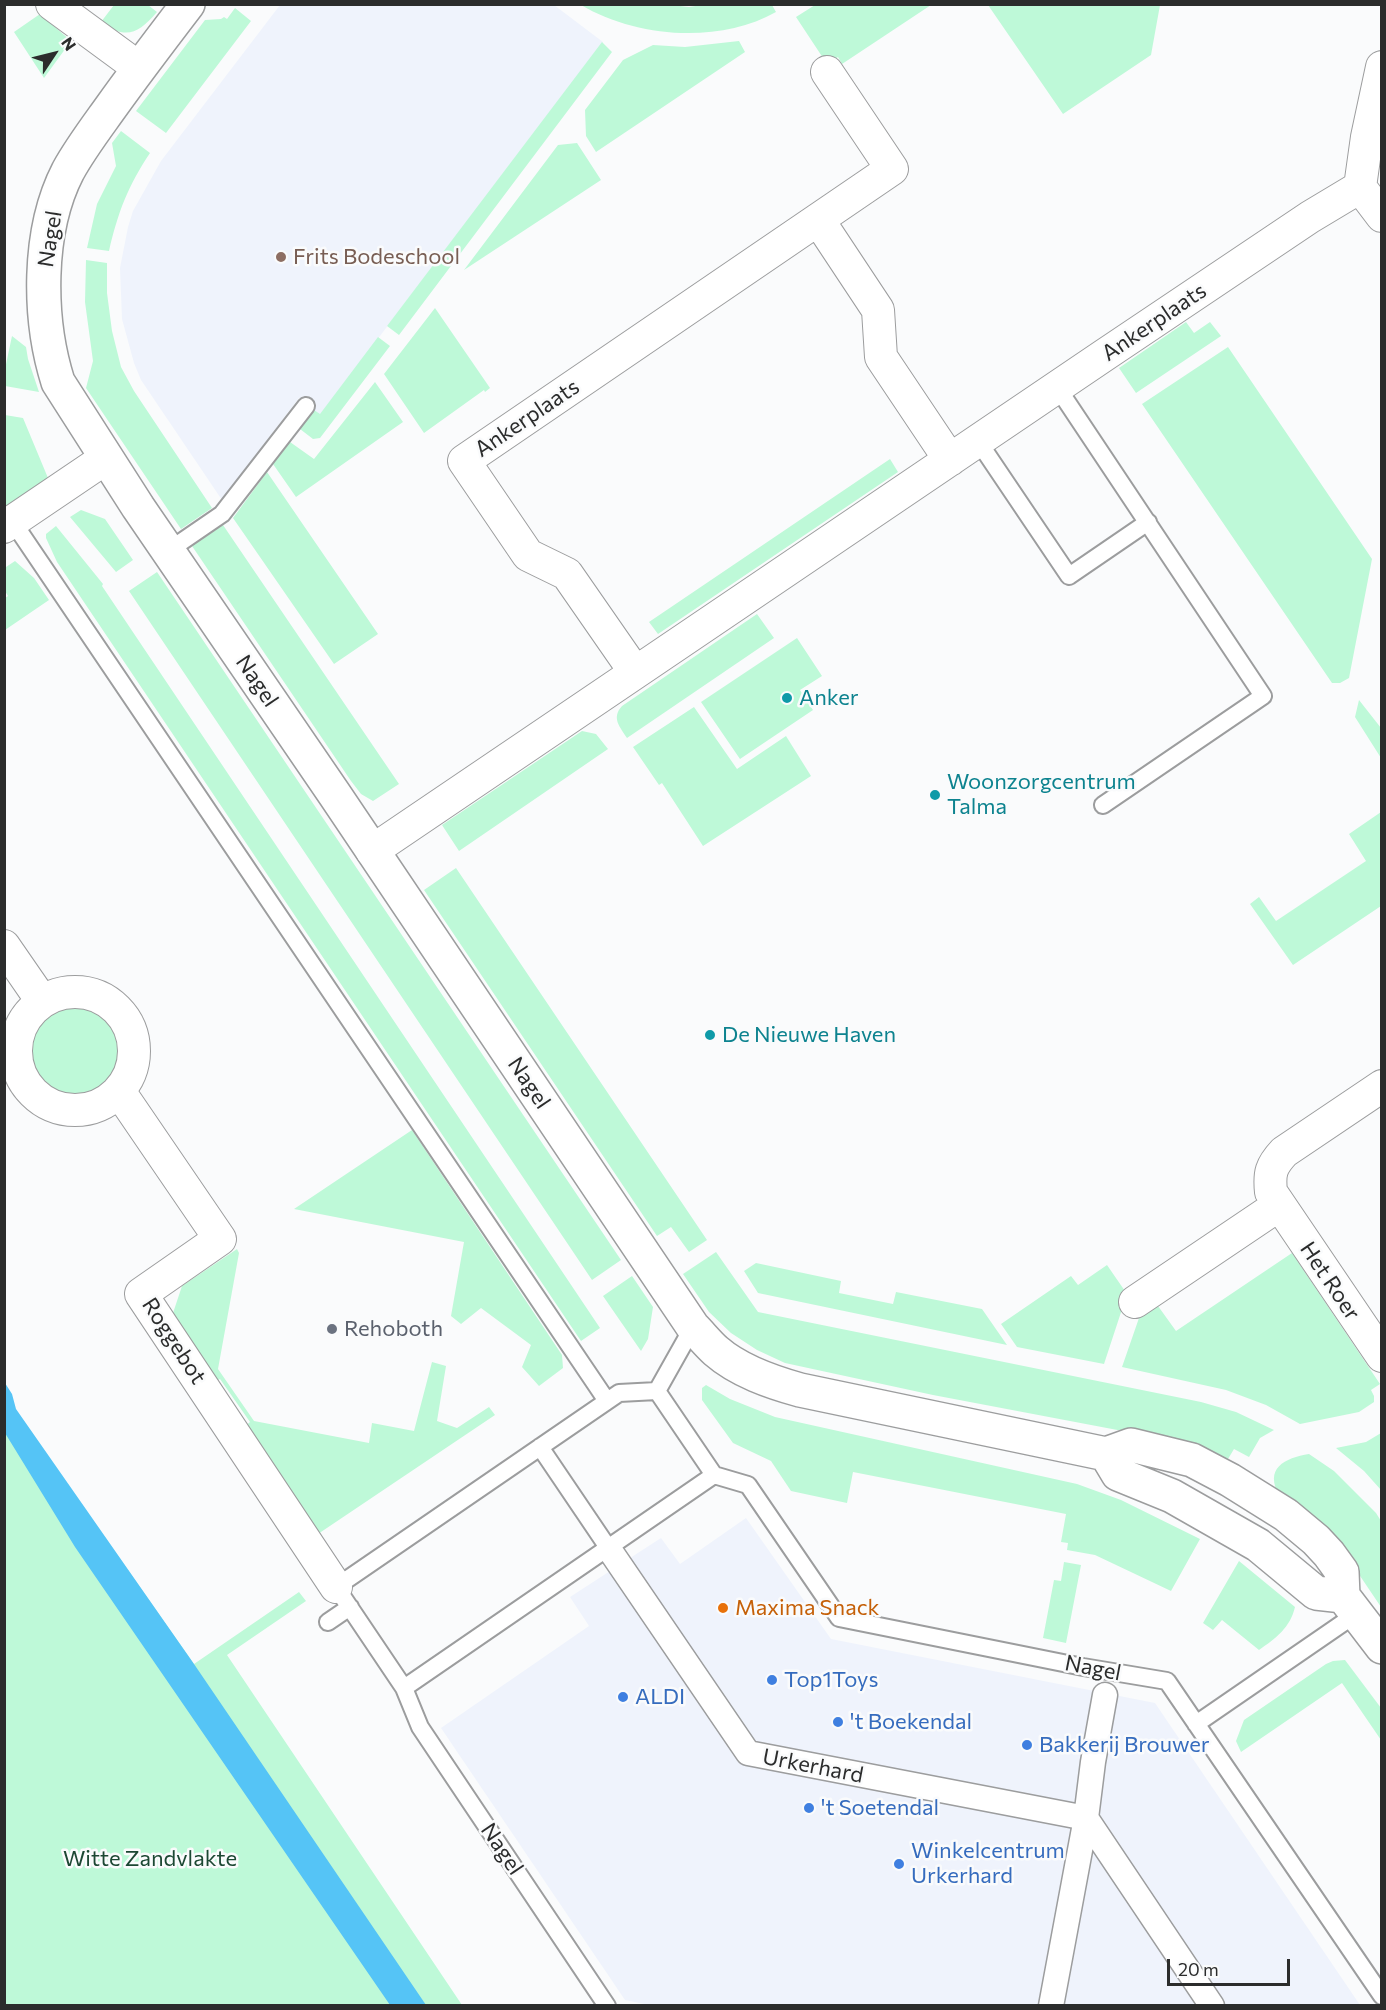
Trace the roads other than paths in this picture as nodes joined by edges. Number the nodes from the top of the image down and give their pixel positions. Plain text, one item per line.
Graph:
1 (52, 4) edge
2 (188, 4) edge
3 (1382, 67) edge
4 (139, 68) junction
5 (827, 72) dead end
6 (1360, 187) junction
7 (1382, 216) edge
8 (819, 221) junction
9 (1057, 387) junction
10 (306, 405) dead end
11 (978, 441) junction
12 (106, 458) junction
13 (950, 460) junction
14 (1148, 522) junction
15 (9, 525) edge
16 (168, 551) junction
17 (634, 672) junction
18 (1103, 805) dead end
19 (372, 851) junction
20 (4, 946) edge
21 (42, 1001) junction
22 (1382, 1086) edge
23 (119, 1091) junction
24 (1279, 1205) junction
25 (1135, 1302) dead end
26 (693, 1327) junction
27 (1382, 1356) edge
28 (657, 1392) junction
29 (607, 1401) junction
30 (540, 1447) junction
31 (714, 1475) junction
32 (609, 1549) junction
33 (343, 1597) junction
34 (1350, 1605) junction
35 (328, 1622) dead end
36 (1382, 1647) edge
37 (404, 1688) junction
38 (1105, 1695) dead end
39 (1196, 1724) junction
40 (1086, 1818) junction
41 (1376, 1976) edge
42 (1382, 1996) edge
43 (607, 2006) edge
44 (1051, 2006) edge
45 (1212, 2006) edge

1 - 4 street
2 - 4 street, Nagel
3 - 6 street
4 - 12 street, Nagel
5 - 8 street, Ankerplaats
6 - 7 street
6 - 9 street, Ankerplaats
8 - 13 street
8 - 17 street, Ankerplaats
9 - 11 street, Ankerplaats
9 - 14 lane
10 - 16 lane
11 - 13 street, Ankerplaats
11 - 14 lane
12 - 15 street
12 - 16 street, Nagel
13 - 17 street, Ankerplaats
14 - 18 lane
15 - 29 lane
16 - 19 street, Nagel
17 - 19 street, Ankerplaats
19 - 26 street, Nagel
20 - 21 street
21 - 23 street
21 - 23 street
22 - 24 street, Het Roer
23 - 33 street, Roggebot
24 - 25 street
24 - 27 street, Het Roer
26 - 28 lane
26 - 34 street, Nagel
28 - 29 lane
28 - 31 lane
29 - 30 lane
30 - 32 lane
30 - 33 lane
31 - 32 lane
31 - 39 lane, Nagel
32 - 37 lane
32 - 40 street, Urkerhard
33 - 35 lane
33 - 37 lane, Nagel
34 - 36 street
34 - 39 lane
37 - 43 lane, Nagel
38 - 40 street
39 - 41 lane, Nagel
40 - 44 street
40 - 45 street
41 - 42 lane, Nagel

